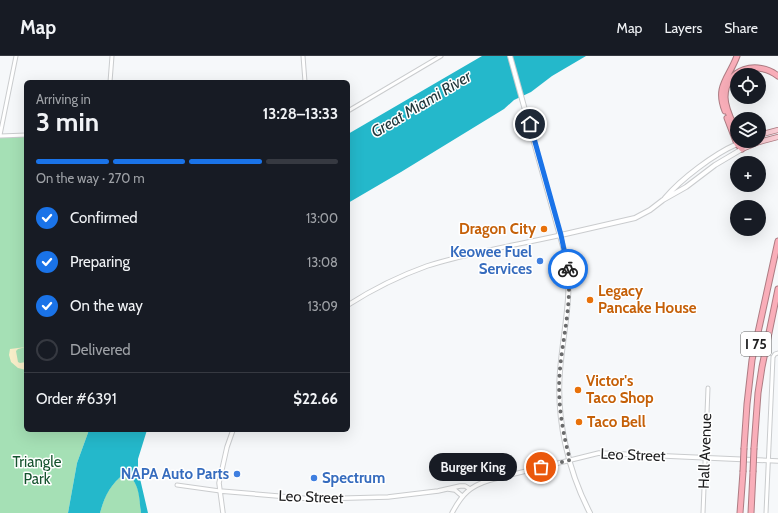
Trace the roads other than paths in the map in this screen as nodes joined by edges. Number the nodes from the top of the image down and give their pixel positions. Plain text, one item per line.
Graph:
1 (16, 56) edge
2 (112, 56) edge
3 (302, 56) edge
4 (441, 56) edge
5 (510, 56) edge
6 (737, 56) edge
7 (778, 76) edge
8 (110, 80) edge
9 (305, 80) edge
10 (350, 110) edge
11 (730, 116) edge
12 (730, 119) edge
13 (778, 130) edge
14 (766, 133) edge
15 (0, 135) edge
16 (24, 135) edge
17 (778, 137) edge
18 (730, 148) edge
19 (742, 149) joint
20 (663, 200) junction
21 (561, 235) junction
22 (778, 241) edge
23 (778, 288) edge
24 (350, 304) edge
25 (778, 353) edge
26 (708, 388) dead end
27 (232, 432) edge
28 (705, 458) junction
29 (570, 460) junction
30 (768, 460) junction
31 (778, 461) edge
32 (176, 485) dead end
33 (446, 489) junction
34 (470, 489) junction
35 (220, 491) junction
36 (462, 496) junction
37 (223, 513) edge
38 (452, 513) edge
39 (590, 513) edge
40 (703, 513) edge
41 (740, 513) edge
42 (751, 513) edge
43 (766, 513) edge

1 - 15 street
2 - 8 street
3 - 9 street
4 - 10 street
5 - 21 main road
6 - 12 highway
7 - 11 highway
13 - 14 main road
15 - 16 street
17 - 19 main road
18 - 20 main road
19 - 20 main road
20 - 21 main road
21 - 24 street
21 - 29 main road
22 - 41 highway, I 75, bridge
23 - 42 highway, I 75, bridge
25 - 30 street
26 - 28 street, Hall Avenue
27 - 35 street
28 - 29 street, Leo Street
28 - 30 street, Leo Street
28 - 40 street, Hall Avenue
29 - 34 street, Leo Street
29 - 39 main road
30 - 31 street, Leo Street
30 - 43 street
32 - 35 street, Leo Street
33 - 34 street, Leo Street
33 - 35 street, Leo Street
33 - 36 street
34 - 36 street, Leo Street
35 - 37 street
36 - 38 street, Leo Street

